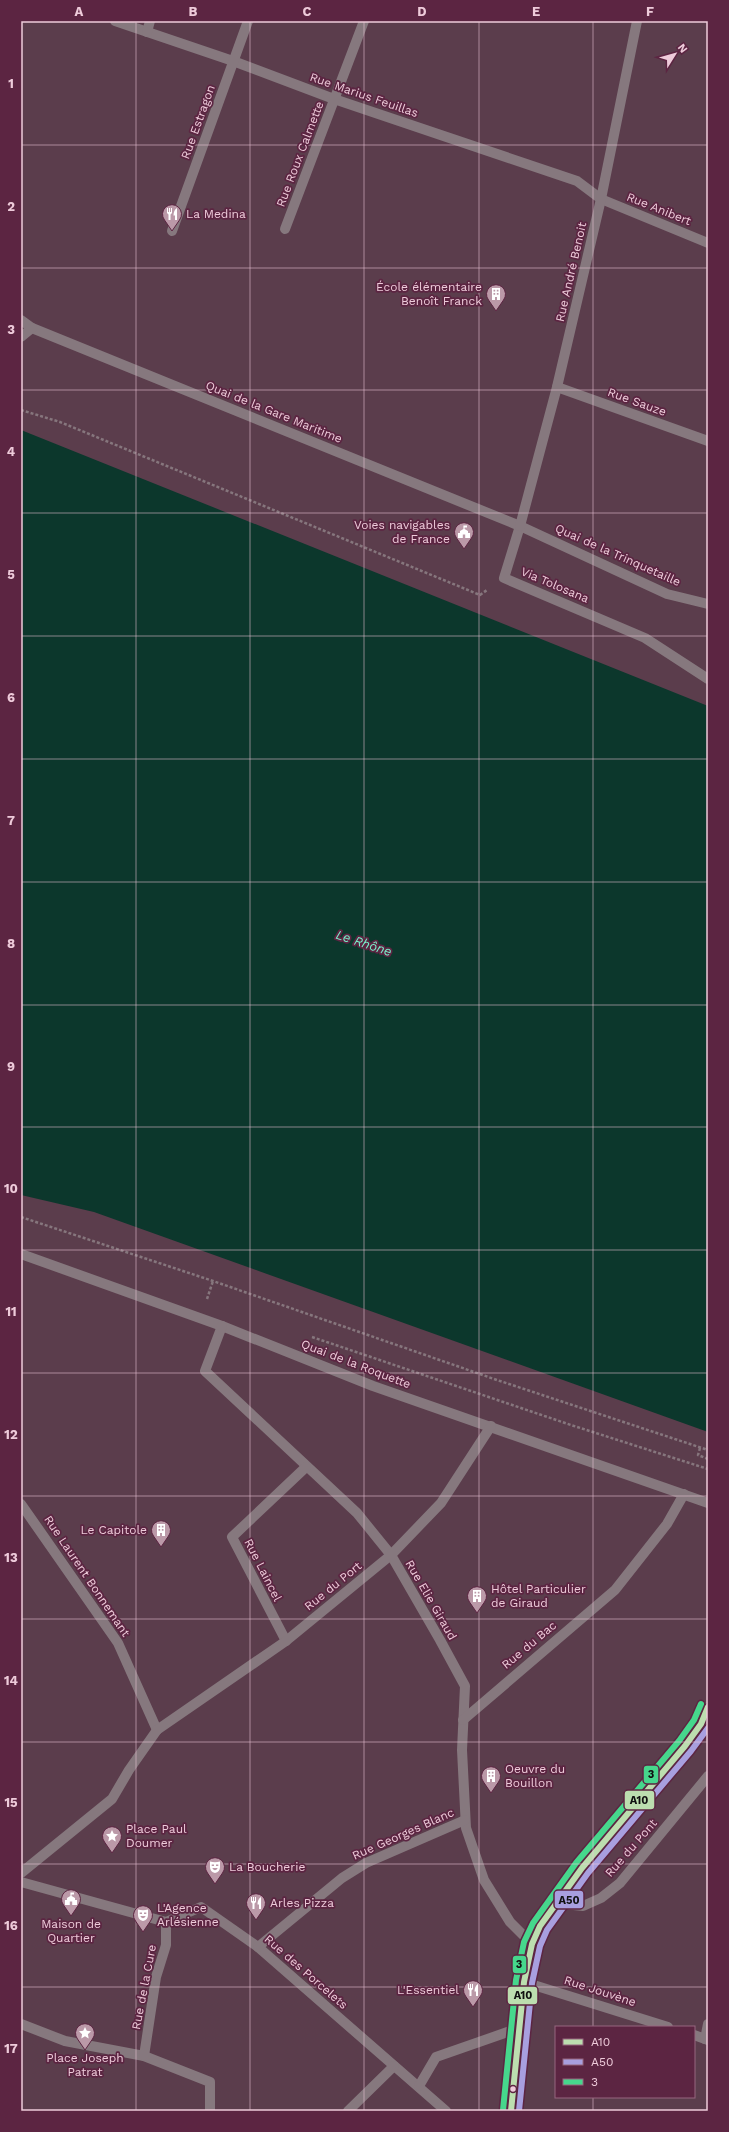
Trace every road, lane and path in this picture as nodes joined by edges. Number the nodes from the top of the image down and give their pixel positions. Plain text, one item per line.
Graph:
1 (115, 21) edge
2 (150, 21) edge
3 (248, 21) edge
4 (364, 21) edge
5 (637, 21) edge
6 (147, 32) junction
7 (234, 61) junction
8 (334, 99) junction
9 (601, 199) junction
10 (286, 229) dead end
11 (172, 231) dead end
12 (708, 243) edge
13 (21, 320) edge
14 (32, 328) junction
15 (21, 337) edge
16 (557, 387) junction
17 (21, 410) edge
18 (708, 441) edge
19 (520, 526) junction
20 (504, 578) junction
21 (708, 604) edge
22 (708, 679) edge
23 (21, 1217) edge
24 (21, 1254) edge
25 (222, 1326) junction
26 (304, 1334) dead end
27 (491, 1426) junction
28 (700, 1448) junction
29 (708, 1450) edge
30 (708, 1459) edge
31 (306, 1467) junction
32 (708, 1469) edge
33 (684, 1494) junction
34 (708, 1503) edge
35 (21, 1504) edge
36 (391, 1555) junction
37 (286, 1641) junction
38 (708, 1707) edge
39 (464, 1720) junction
40 (157, 1730) junction
41 (708, 1776) edge
42 (465, 1820) junction
43 (21, 1873) edge
44 (21, 1882) edge
45 (556, 1903) junction
46 (166, 1922) junction
47 (532, 1944) junction
48 (258, 1947) junction
49 (524, 1982) junction
50 (21, 2024) edge
51 (708, 2024) edge
52 (665, 2026) edge
53 (519, 2028) junction
54 (695, 2035) edge
55 (706, 2039) edge
56 (144, 2056) junction
57 (394, 2066) junction
58 (419, 2086) junction
59 (210, 2111) edge
60 (348, 2111) edge
61 (446, 2111) edge
62 (511, 2111) edge

1 - 6 street, Rue Marius Feuillas
2 - 6 street
3 - 7 street, Rue Estragon
4 - 8 street, Rue Roux Calmette
5 - 9 street, Rue André Benoit
6 - 7 street, Rue Marius Feuillas
7 - 8 street, Rue Marius Feuillas
7 - 11 street, Rue Estragon
8 - 9 street, Rue Marius Feuillas
8 - 10 street, Rue Roux Calmette
9 - 12 street, Rue Anibert
9 - 16 street, Rue André Benoit
13 - 14 street, Quai de la Gare Maritime
14 - 15 street
14 - 19 street, Quai de la Gare Maritime
16 - 18 street, Rue Sauze
16 - 19 street, Rue André Benoit
17 - 20 path
19 - 20 street, Via Tolosana
19 - 21 street, Quai de la Trinquetaille
20 - 22 street, Via Tolosana
23 - 28 path
24 - 25 street, Quai de la Roquette
25 - 27 street, Quai de la Roquette
25 - 31 street, Rue Elie Giraud
26 - 32 path
27 - 33 street, Quai de la Roquette
27 - 36 street, Rue du Port
28 - 29 path
28 - 30 path
31 - 36 street, Rue Elie Giraud
31 - 37 street, Rue Laincel
33 - 34 street, Quai de la Roquette
33 - 39 street, Rue du Bac
35 - 40 street, Rue Laurent Bonnemant
36 - 37 street, Rue du Port
36 - 39 street, Rue Elie Giraud
37 - 40 street, Rue du Port
38 - 45 main road
39 - 42 street, Rue Elie Giraud
40 - 43 street
41 - 45 street, Rue du Pont
42 - 47 street, Rue Elie Giraud
42 - 48 street, Rue Georges Blanc
44 - 46 street
45 - 47 main road
46 - 48 street, Rue des Porcelets
46 - 56 street, Rue de la Cure
47 - 49 main road
48 - 57 street, Rue des Porcelets
49 - 52 street, Rue Jouvène
49 - 53 main road
50 - 56 street
51 - 55 street
53 - 58 street
53 - 62 main road
54 - 55 street
56 - 59 street
57 - 58 street, Rue des Porcelets
57 - 60 street
58 - 61 street, Rue des Porcelets

